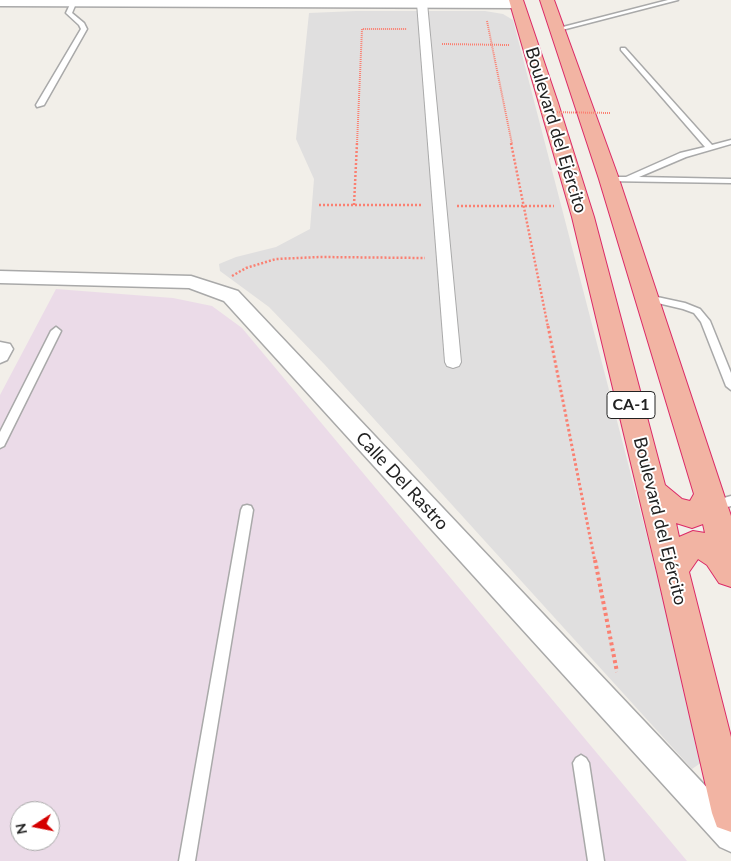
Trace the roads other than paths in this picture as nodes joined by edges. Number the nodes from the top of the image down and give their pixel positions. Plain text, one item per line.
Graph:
1 (546, 0) edge
2 (676, 0) edge
3 (74, 1) edge
4 (206, 1) edge
5 (0, 2) edge
6 (516, 2) edge
7 (422, 4) junction
8 (558, 29) junction
9 (623, 50) dead end
10 (40, 105) dead end
11 (731, 142) edge
12 (711, 148) junction
13 (618, 180) junction
14 (731, 181) edge
15 (0, 277) edge
16 (648, 298) junction
17 (56, 331) dead end
18 (452, 362) dead end
19 (727, 362) edge
20 (731, 386) edge
21 (0, 443) edge
22 (653, 491) junction
23 (718, 501) edge
24 (246, 510) dead end
25 (730, 565) edge
26 (673, 572) junction
27 (581, 763) dead end
28 (731, 813) edge
29 (731, 836) edge
30 (187, 861) edge
31 (596, 861) edge

1 - 8 highway, Boulevard del Ejército / CA-1
2 - 8 lane
3 - 4 street
3 - 5 street
3 - 10 lane
4 - 7 street
6 - 7 street
6 - 22 highway, Boulevard del Ejército / CA-1
7 - 18 street
8 - 13 highway, Boulevard del Ejército / CA-1
9 - 12 lane
11 - 12 lane
12 - 13 lane
13 - 14 lane
13 - 16 highway, Boulevard del Ejército / CA-1
15 - 29 street, Calle Del Rastro
16 - 19 lane
16 - 23 highway, Boulevard del Ejército / CA-1
17 - 21 lane
19 - 20 lane
22 - 23 highway
22 - 26 highway, Boulevard del Ejército / CA-1
23 - 25 highway, Boulevard del Ejército / CA-1
24 - 30 lane
25 - 26 highway
26 - 28 highway, Boulevard del Ejército / CA-1
27 - 31 lane

